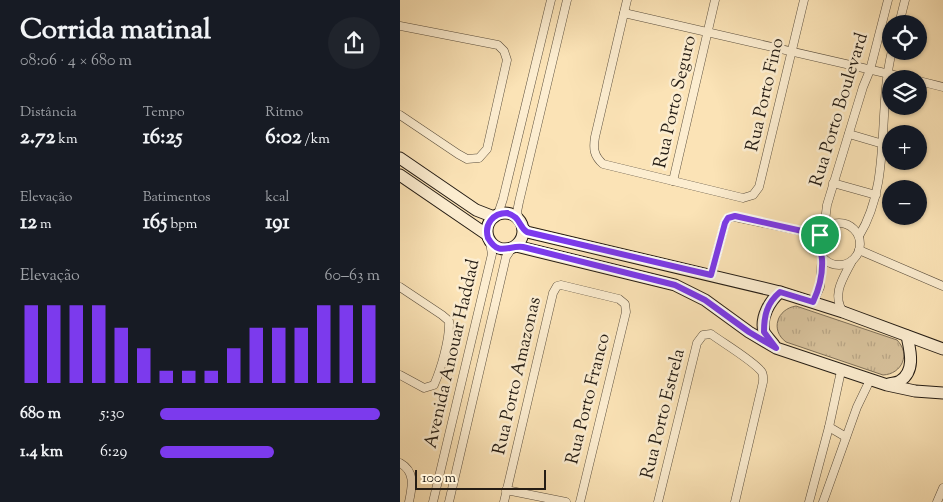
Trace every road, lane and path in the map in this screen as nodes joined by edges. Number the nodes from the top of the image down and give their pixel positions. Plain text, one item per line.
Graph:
1 (551, 0) edge
2 (567, 0) edge
3 (628, 0) edge
4 (715, 0) edge
5 (804, 0) edge
6 (888, 0) edge
7 (905, 0) edge
8 (624, 13) junction
9 (901, 15) edge
10 (400, 26) edge
11 (707, 32) junction
12 (792, 52) junction
13 (870, 70) junction
14 (882, 72) edge
15 (927, 83) edge
16 (943, 87) edge
17 (400, 115) edge
18 (849, 134) junction
19 (882, 144) edge
20 (882, 151) edge
21 (400, 158) edge
22 (400, 175) edge
23 (673, 181) junction
24 (833, 183) junction
25 (876, 195) junction
26 (496, 216) junction
27 (521, 225) junction
28 (822, 232) junction
29 (859, 236) junction
30 (488, 238) junction
31 (514, 247) junction
32 (860, 250) junction
33 (822, 256) junction
34 (852, 261) junction
35 (711, 275) junction
36 (557, 286) joint
37 (943, 286) edge
38 (400, 287) edge
39 (780, 292) junction
40 (813, 302) junction
41 (843, 312) junction
42 (907, 336) junction
43 (776, 348) junction
44 (943, 349) edge
45 (841, 370) junction
46 (400, 375) edge
47 (870, 380) junction
48 (887, 385) junction
49 (943, 393) edge
50 (829, 427) junction
51 (846, 437) junction
52 (400, 463) edge
53 (943, 488) edge
54 (506, 490) junction
55 (409, 502) edge
56 (433, 502) edge
57 (448, 502) edge
58 (504, 502) edge
59 (566, 502) edge
60 (580, 502) edge
61 (658, 502) edge
62 (735, 502) edge
63 (809, 502) edge
64 (823, 502) edge
65 (936, 502) edge

1 - 26 street
2 - 27 street
3 - 8 street
4 - 11 street, Rua Porto Seguro
5 - 12 street, Rua Porto Fino
6 - 13 street, Rua Porto Boulevard
7 - 9 street
8 - 11 street
8 - 23 street
10 - 17 street
11 - 12 street
11 - 23 street, Rua Porto Seguro
12 - 13 street
12 - 23 street, Rua Porto Fino
13 - 14 street
13 - 18 street, Rua Porto Boulevard
15 - 16 street
18 - 19 street
18 - 24 street, Rua Porto Boulevard
20 - 25 street, Rua Porto Boulevard
21 - 26 street
22 - 30 street
24 - 25 street
24 - 28 street, Rua Porto Boulevard
25 - 29 street, Rua Porto Boulevard
26 - 27 street
26 - 30 street
27 - 31 street
27 - 35 street
28 - 29 street
28 - 33 street
28 - 35 street
29 - 32 street
30 - 31 street
30 - 56 street, Avenida Anouar Haddad
31 - 43 street
31 - 57 street, Avenida Anouar Haddad
32 - 34 street
32 - 37 street
33 - 34 street
33 - 40 street
34 - 41 street
35 - 39 street
36 - 54 street, Rua Porto Amazonas
36 - 60 street, Rua Porto Franco
38 - 46 street
39 - 40 street
39 - 43 street
40 - 41 street
41 - 42 street
42 - 44 street
42 - 48 street
43 - 45 street
45 - 47 street
45 - 50 street
47 - 48 street
47 - 51 street
48 - 49 street
50 - 51 street
50 - 63 street
51 - 64 street
52 - 55 street
53 - 65 street
54 - 58 street, Rua Porto Amazonas
54 - 59 street
61 - 62 street, Rua Porto Estrela

